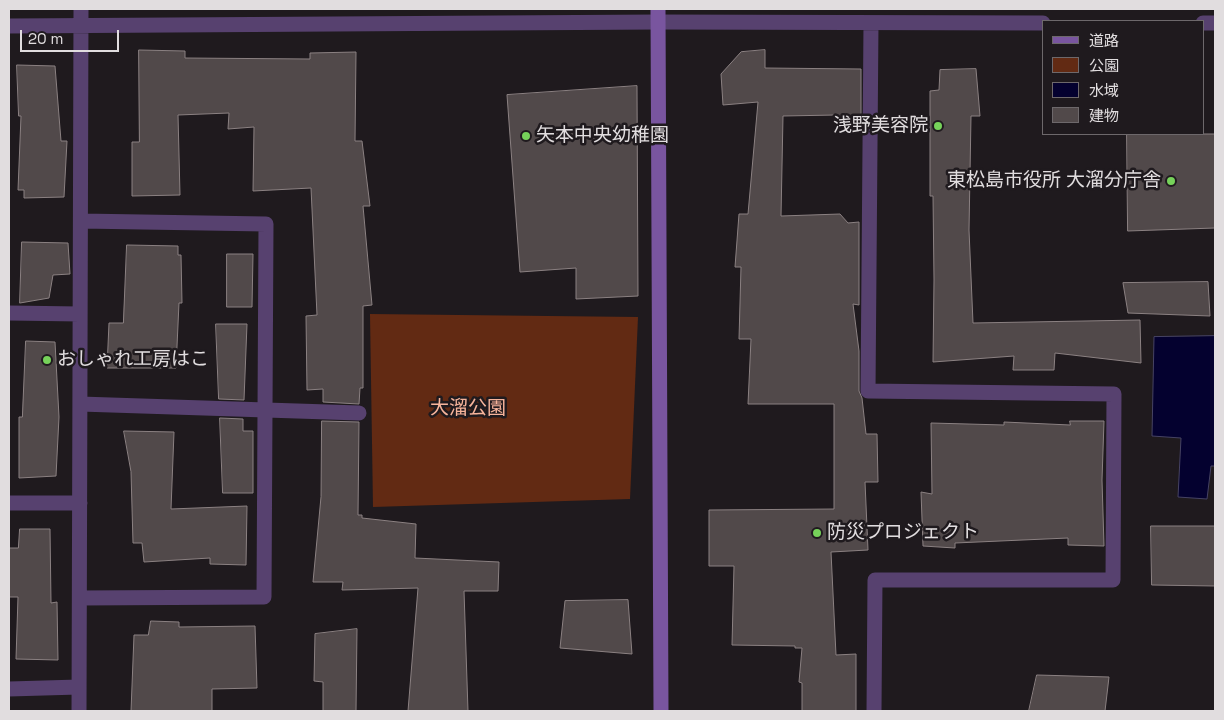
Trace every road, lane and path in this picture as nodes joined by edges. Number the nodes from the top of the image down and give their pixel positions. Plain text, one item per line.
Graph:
1 (81, 9) edge
2 (658, 16) edge
3 (871, 23) junction
4 (1042, 23) edge
5 (9, 26) edge
6 (81, 27) junction
7 (81, 221) junction
8 (9, 314) edge
9 (80, 314) junction
10 (80, 404) junction
11 (263, 409) junction
12 (359, 413) dead end
13 (9, 503) edge
14 (80, 503) junction
15 (80, 598) junction
16 (79, 687) junction
17 (9, 689) edge
18 (79, 711) edge
19 (661, 711) edge
20 (874, 711) edge

1 - 6 street
2 - 3 street
2 - 6 street
2 - 19 street
3 - 4 street
3 - 20 street
5 - 6 street
6 - 7 street
7 - 9 street
7 - 11 street
8 - 9 street
9 - 10 street
10 - 11 street
10 - 14 street
11 - 12 street
11 - 15 street
13 - 14 street
14 - 15 street
15 - 16 street
16 - 17 street
16 - 18 street

